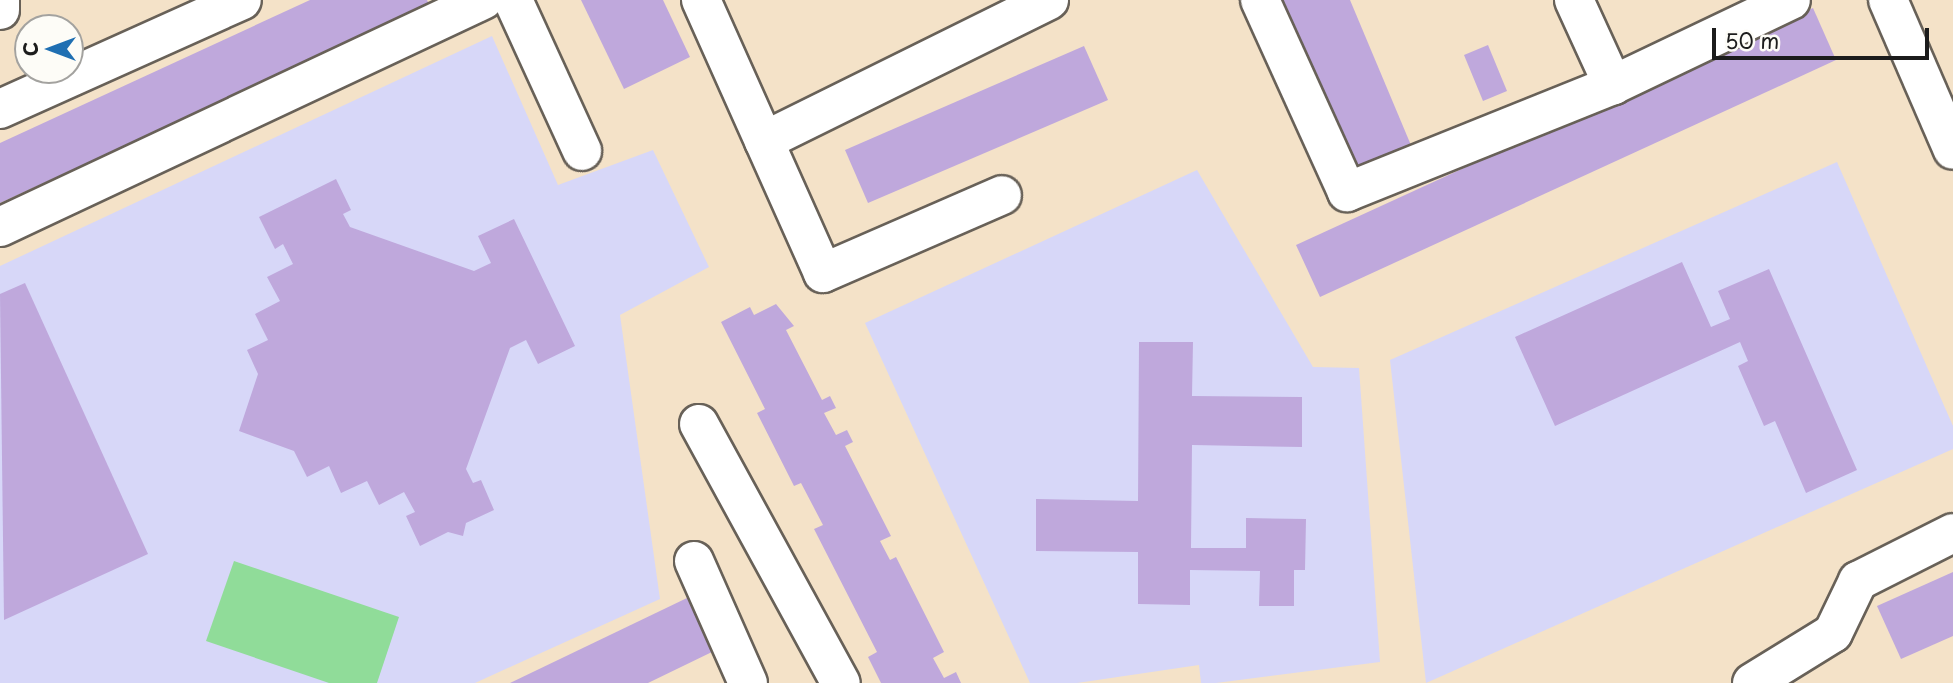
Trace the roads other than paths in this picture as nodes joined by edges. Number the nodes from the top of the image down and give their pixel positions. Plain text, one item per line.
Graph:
1 (0, 0) edge
2 (242, 0) edge
3 (483, 0) edge
4 (513, 0) edge
5 (701, 0) edge
6 (1049, 0) edge
7 (1259, 0) edge
8 (1574, 0) edge
9 (1791, 0) edge
10 (1888, 0) edge
11 (0, 10) edge
12 (1613, 85) junction
13 (0, 109) edge
14 (764, 141) junction
15 (1953, 150) edge
16 (582, 151) dead end
17 (1002, 195) dead end
18 (0, 227) edge
19 (699, 424) dead end
20 (1953, 533) edge
21 (694, 561) dead end
22 (748, 683) edge
23 (841, 683) edge
24 (1752, 683) edge

1 - 11 street
2 - 13 street
3 - 18 street
4 - 16 street
5 - 14 street
6 - 14 street
7 - 12 street
8 - 12 street
9 - 12 street
10 - 15 street
14 - 17 street
19 - 23 street
20 - 24 street
21 - 22 street

